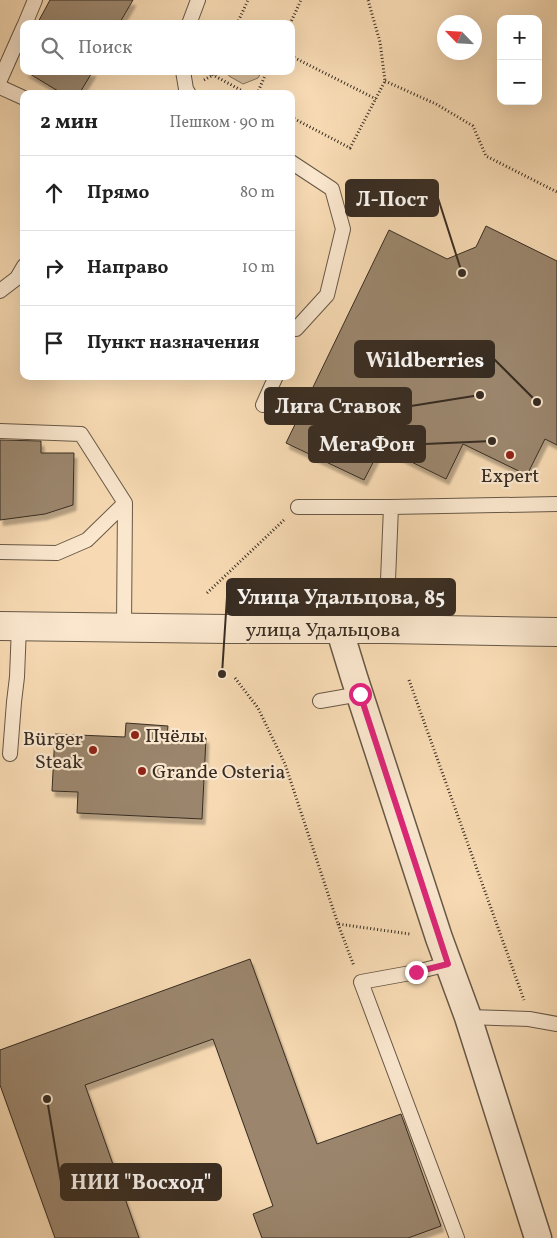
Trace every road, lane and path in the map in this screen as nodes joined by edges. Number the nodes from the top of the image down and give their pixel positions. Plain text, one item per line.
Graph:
1 (36, 0) edge
2 (198, 0) edge
3 (248, 0) edge
4 (301, 0) edge
5 (368, 0) edge
6 (26, 20) edge
7 (190, 20) edge
8 (239, 20) edge
9 (292, 20) edge
10 (20, 34) edge
11 (295, 58) edge
12 (184, 75) edge
13 (214, 75) edge
14 (265, 75) edge
15 (0, 80) edge
16 (385, 81) junction
17 (0, 87) edge
18 (187, 90) edge
19 (241, 90) edge
20 (259, 90) edge
21 (20, 96) edge
22 (376, 99) junction
23 (295, 119) edge
24 (295, 165) edge
25 (557, 192) edge
26 (20, 273) edge
27 (0, 291) edge
28 (295, 331) edge
29 (274, 380) edge
30 (263, 405) dead end
31 (0, 431) edge
32 (125, 503) junction
33 (557, 504) edge
34 (298, 507) joint
35 (391, 507) junction
36 (0, 552) edge
37 (207, 593) dead end
38 (10, 626) edge
39 (124, 628) junction
40 (339, 628) junction
41 (386, 629) junction
42 (557, 632) edge
43 (235, 678) dead end
44 (410, 680) dead end
45 (360, 694) junction
46 (320, 701) dead end
47 (10, 754) dead end
48 (338, 924) junction
49 (439, 938) junction
50 (448, 964) junction
51 (362, 982) junction
52 (468, 1017) junction
53 (529, 1019) junction
54 (557, 1024) edge
55 (458, 1238) edge
56 (538, 1238) edge

1 - 6 lane
2 - 7 lane
3 - 8 path
4 - 9 path
5 - 16 path
10 - 15 lane
11 - 22 path
12 - 18 lane
13 - 19 path
14 - 20 path
16 - 22 path
16 - 25 path
17 - 21 lane
22 - 23 path
24 - 28 lane
26 - 27 lane
29 - 30 lane
31 - 32 lane
32 - 36 lane
32 - 39 lane
33 - 35 lane
34 - 35 lane
34 - 37 path
35 - 41 lane
38 - 39 street, улица Удальцова
38 - 47 lane
39 - 40 street, улица Удальцова
40 - 41 street, улица Удальцова
40 - 45 street
41 - 42 street, улица Удальцова
43 - 48 path
44 - 53 path
45 - 46 lane
45 - 49 street
48 - 49 path
48 - 51 path
49 - 50 street
50 - 51 lane
50 - 52 street
51 - 55 lane
52 - 53 lane
52 - 56 street
53 - 54 lane

